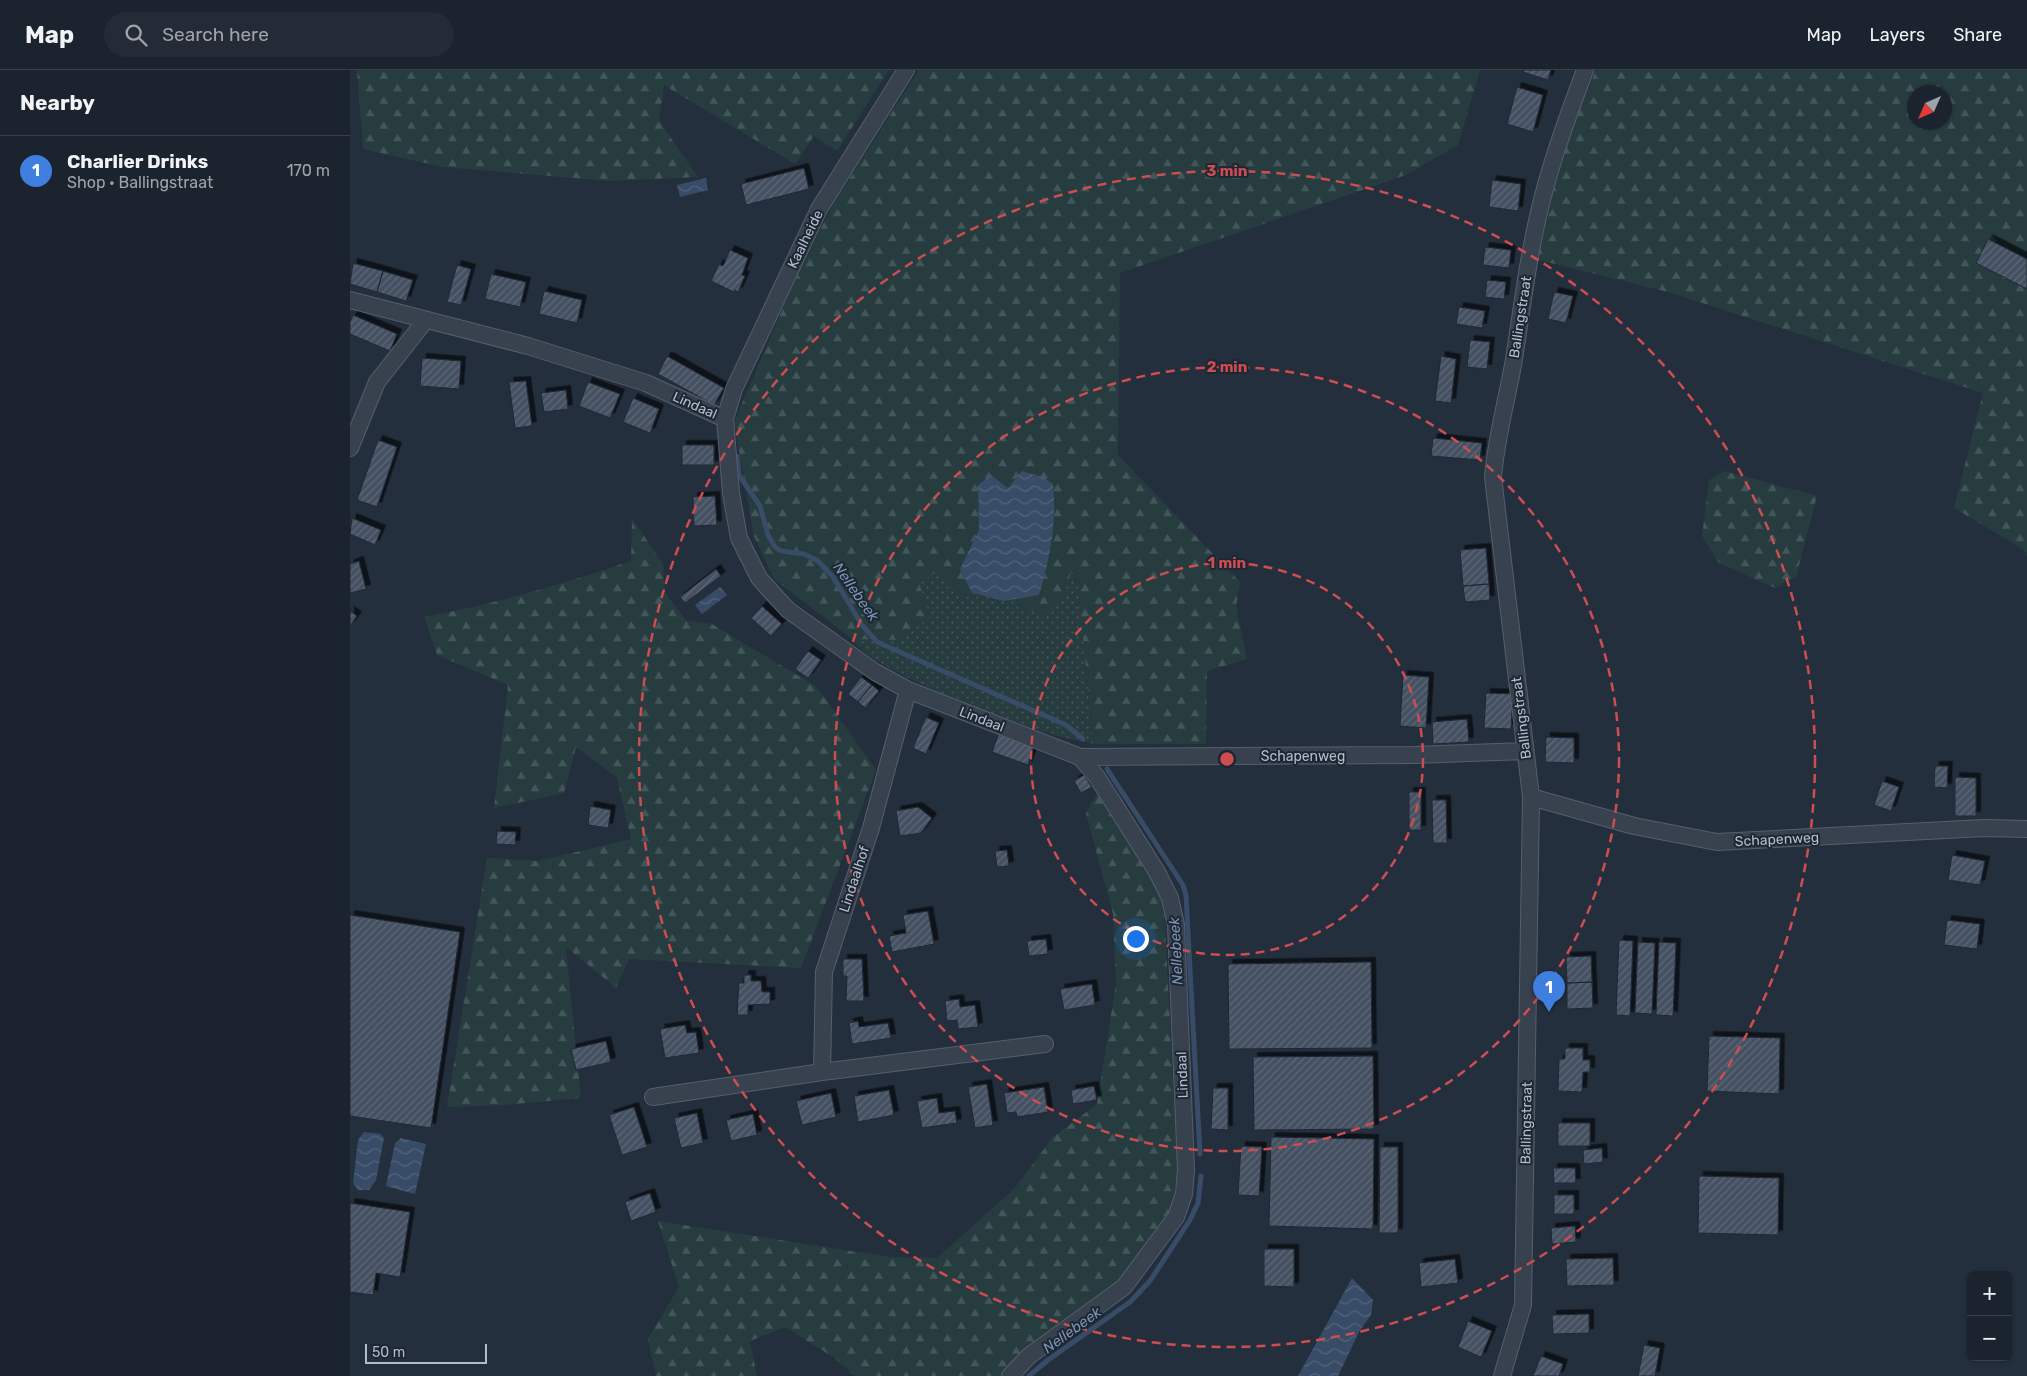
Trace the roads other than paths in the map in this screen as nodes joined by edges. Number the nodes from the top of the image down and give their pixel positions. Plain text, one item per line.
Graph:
1 (906, 70) edge
2 (1585, 70) edge
3 (350, 300) edge
4 (425, 321) junction
5 (725, 419) junction
6 (350, 448) edge
7 (908, 690) junction
8 (1525, 751) junction
9 (1080, 757) junction
10 (1531, 797) junction
11 (2027, 829) edge
12 (1045, 1044) dead end
13 (822, 1072) junction
14 (653, 1097) dead end
15 (1010, 1376) edge
16 (1502, 1376) edge

1 - 5 street, Kaalheide
2 - 8 street, Ballingstraat
3 - 4 street, Lindaal
4 - 5 street, Lindaal
4 - 6 street
5 - 7 street, Lindaal
7 - 9 street, Lindaal
7 - 13 street, Lindaalhof
8 - 9 street, Schapenweg
8 - 10 street, Ballingstraat
9 - 15 street, Lindaal
10 - 11 street, Schapenweg
10 - 16 street, Ballingstraat
12 - 13 street
13 - 14 street

